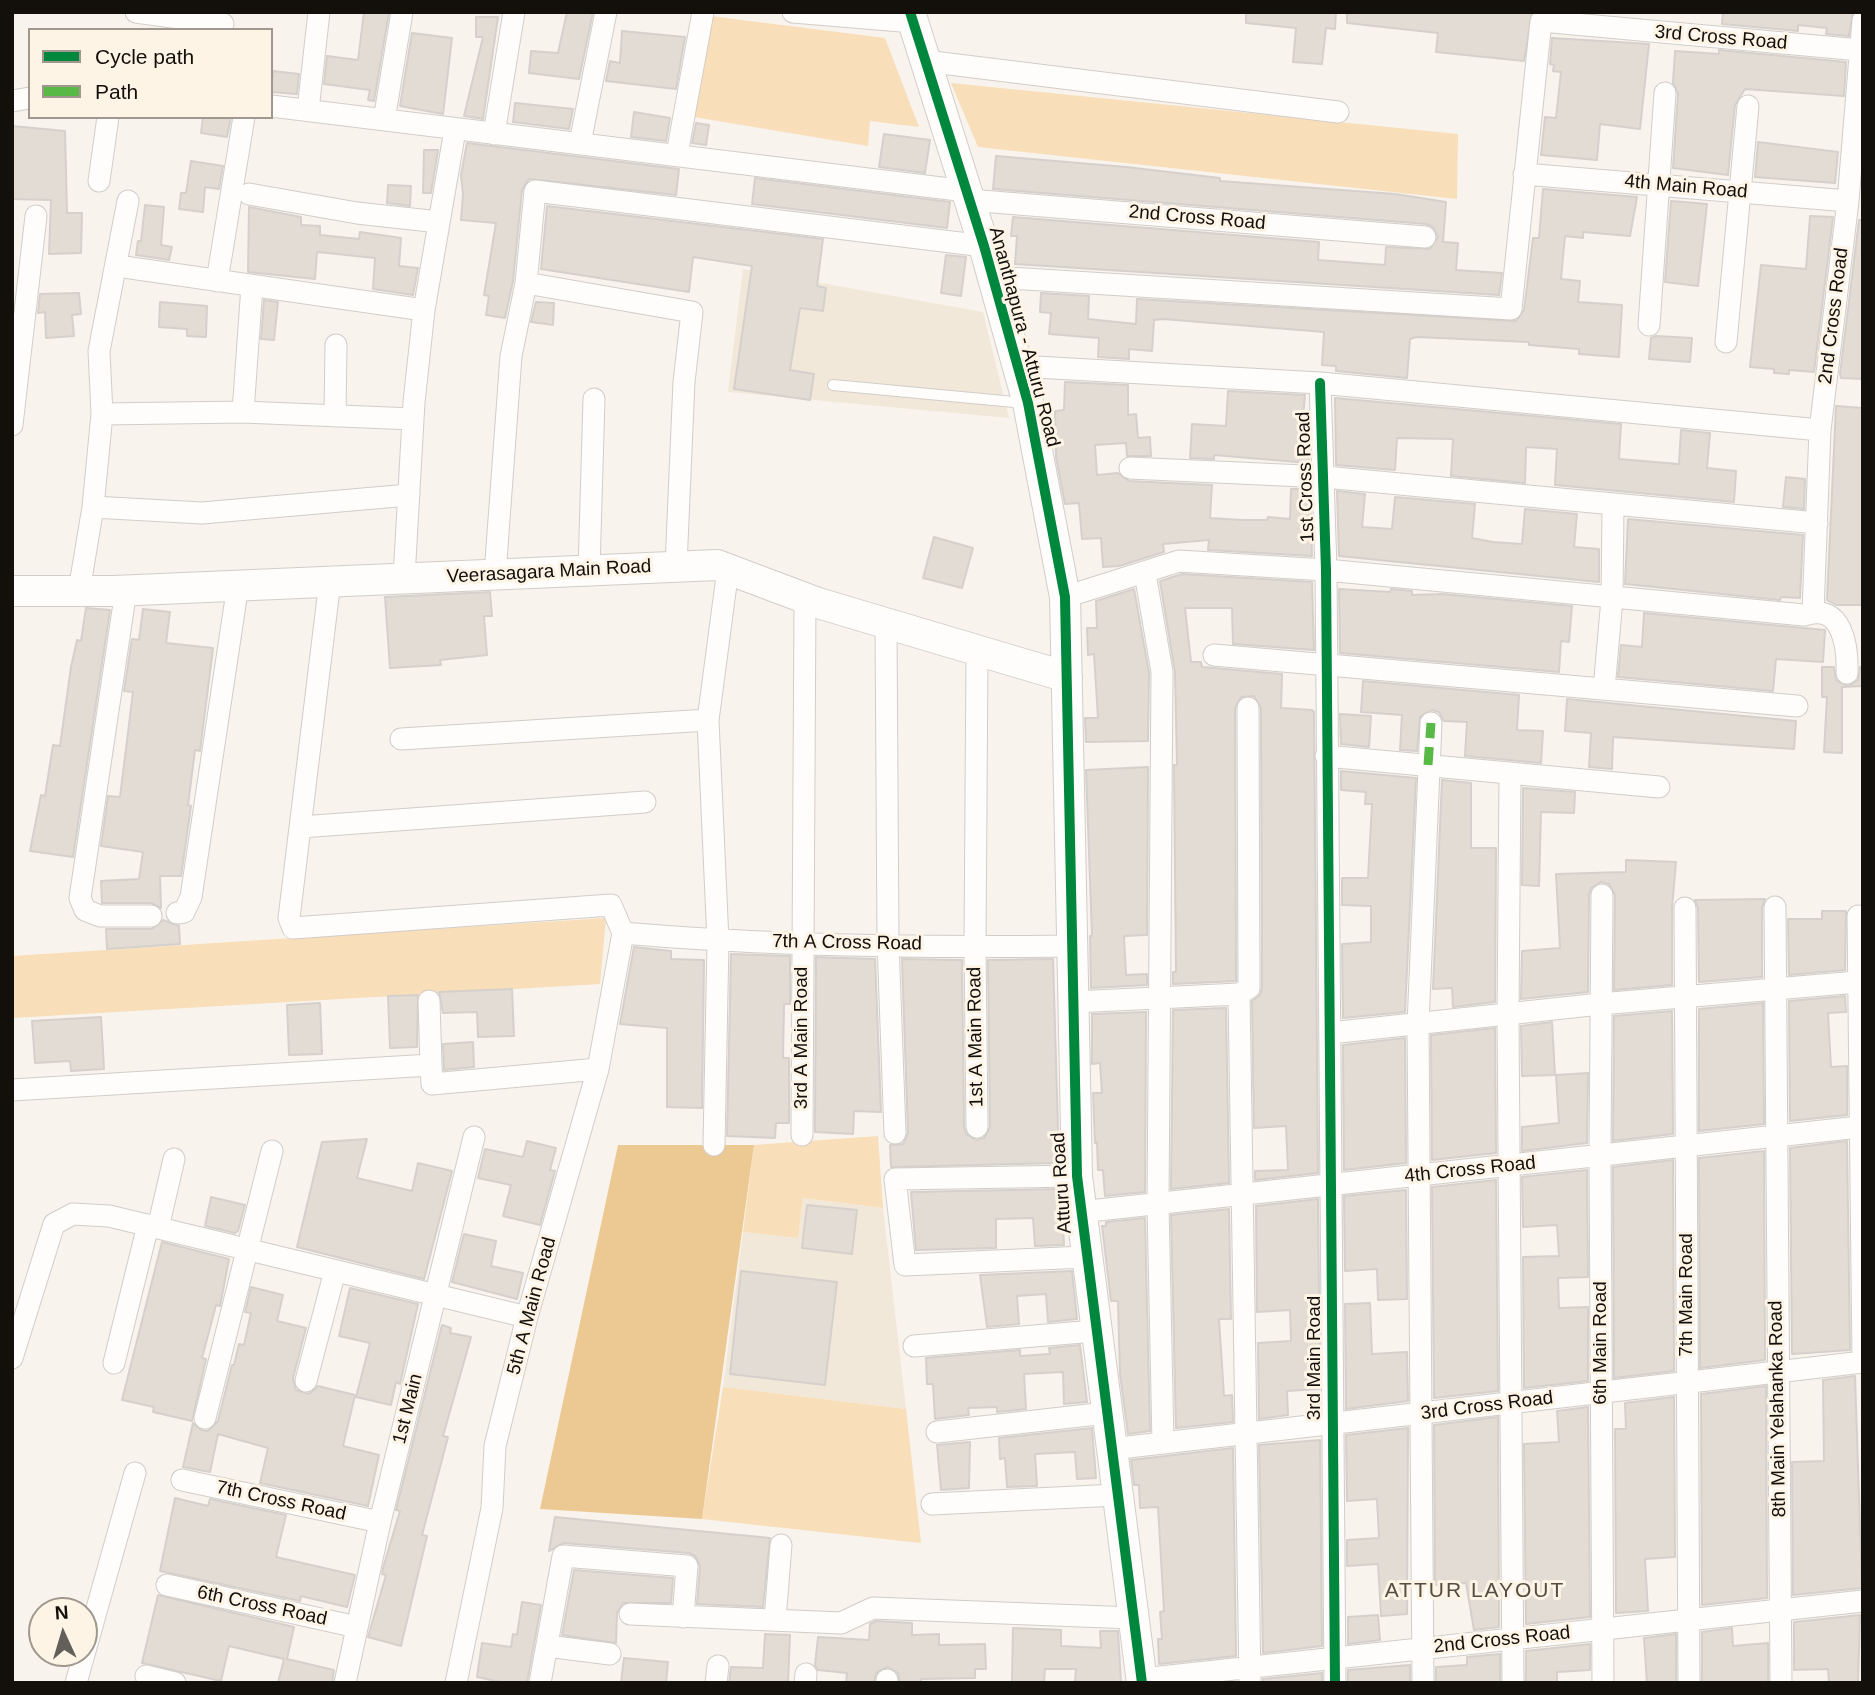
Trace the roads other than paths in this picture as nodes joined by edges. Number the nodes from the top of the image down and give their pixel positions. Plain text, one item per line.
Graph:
1 (135, 12) edge
2 (319, 12) edge
3 (402, 12) edge
4 (514, 12) edge
5 (606, 12) edge
6 (703, 12) edge
7 (793, 12) edge
8 (912, 17) edge
9 (1863, 20) edge
10 (223, 22) edge
11 (1860, 50) junction
12 (925, 61) junction
13 (1665, 93) dead end
14 (273, 106) edge
15 (1748, 106) dead end
16 (308, 110) junction
17 (1338, 112) dead end
18 (108, 119) edge
19 (244, 119) edge
20 (384, 120) junction
21 (455, 130) junction
22 (494, 134) junction
23 (580, 143) junction
24 (677, 155) junction
25 (1524, 174) junction
26 (99, 181) dead end
27 (1659, 184) junction
28 (1741, 191) junction
29 (249, 194) dead end
30 (967, 196) junction
31 (128, 201) dead end
32 (1847, 201) junction
33 (36, 216) dead end
34 (439, 222) junction
35 (1425, 237) dead end
36 (984, 246) junction
37 (117, 266) junction
38 (993, 277) junction
39 (217, 281) junction
40 (526, 283) junction
41 (252, 286) junction
42 (424, 310) junction
43 (1649, 325) dead end
44 (1726, 342) dead end
45 (336, 345) dead end
46 (1017, 366) junction
47 (1320, 383) junction
48 (833, 386) dead end
49 (594, 399) dead end
50 (1028, 403) junction
51 (243, 412) junction
52 (102, 414) junction
53 (335, 416) junction
54 (413, 419) junction
55 (12, 425) edge
56 (1820, 430) junction
57 (1130, 467) dead end
58 (1325, 477) junction
59 (409, 495) junction
60 (1613, 506) junction
61 (93, 507) junction
62 (1817, 523) junction
63 (676, 566) junction
64 (727, 569) junction
65 (589, 570) junction
66 (1326, 570) junction
67 (1145, 573) junction
68 (495, 574) junction
69 (404, 578) junction
70 (330, 581) junction
71 (238, 585) junction
72 (125, 590) junction
73 (79, 591) junction
74 (12, 592) edge
75 (1065, 597) junction
76 (805, 598) junction
77 (1612, 599) junction
78 (1814, 612) junction
79 (886, 624) junction
80 (977, 652) junction
81 (1214, 655) dead end
82 (1325, 664) junction
83 (1847, 673) dead end
84 (1068, 677) junction
85 (1604, 689) junction
86 (1797, 706) dead end
87 (1248, 708) dead end
88 (708, 720) junction
89 (1431, 723) dead end
90 (401, 739) dead end
91 (1326, 756) junction
92 (1428, 765) junction
93 (1510, 773) junction
94 (1659, 787) dead end
95 (645, 802) dead end
96 (301, 827) junction
97 (1602, 895) dead end
98 (1774, 907) dead end
99 (1685, 908) dead end
100 (177, 913) dead end
101 (150, 916) dead end
102 (1858, 916) dead end
103 (622, 933) junction
104 (718, 941) junction
105 (803, 941) junction
106 (888, 943) junction
107 (1072, 946) junction
108 (975, 947) junction
109 (1857, 982) junction
110 (1773, 990) junction
111 (1239, 994) junction
112 (1160, 998) junction
113 (1686, 999) junction
114 (429, 1001) dead end
115 (1074, 1002) junction
116 (1600, 1004) junction
117 (1507, 1016) junction
118 (1418, 1025) junction
119 (1330, 1034) junction
120 (431, 1065) junction
121 (598, 1069) junction
122 (12, 1090) edge
123 (978, 1127) dead end
124 (1859, 1127) junction
125 (895, 1133) dead end
126 (802, 1135) dead end
127 (1774, 1136) junction
128 (474, 1137) dead end
129 (714, 1146) dead end
130 (1686, 1146) junction
131 (272, 1151) dead end
132 (1600, 1155) junction
133 (174, 1159) dead end
134 (1509, 1166) junction
135 (1419, 1175) junction
136 (1077, 1176) junction
137 (1331, 1185) junction
138 (1242, 1195) junction
139 (1158, 1204) junction
140 (1080, 1212) junction
141 (153, 1227) junction
142 (246, 1249) junction
143 (1086, 1257) junction
144 (335, 1271) junction
145 (435, 1295) junction
146 (527, 1318) junction
147 (1095, 1331) junction
148 (914, 1346) dead end
149 (12, 1358) edge
150 (1863, 1362) edge
151 (114, 1363) dead end
152 (1776, 1373) junction
153 (306, 1381) dead end
154 (1687, 1383) junction
155 (1601, 1393) junction
156 (1510, 1403) junction
157 (1106, 1413) junction
158 (1421, 1413) junction
159 (205, 1418) dead end
160 (1333, 1424) junction
161 (937, 1432) dead end
162 (1246, 1434) junction
163 (1163, 1443) junction
164 (1111, 1449) junction
165 (135, 1473) dead end
166 (182, 1480) dead end
167 (1117, 1495) junction
168 (932, 1504) dead end
169 (380, 1522) junction
170 (780, 1545) dead end
171 (167, 1585) dead end
172 (1863, 1601) edge
173 (1782, 1609) junction
174 (630, 1614) dead end
175 (683, 1617) junction
176 (1133, 1618) junction
177 (775, 1620) junction
178 (1688, 1620) junction
179 (357, 1627) junction
180 (1602, 1629) junction
181 (1513, 1639) junction
182 (547, 1646) junction
183 (1423, 1648) junction
184 (610, 1654) dead end
185 (1335, 1658) junction
186 (1250, 1675) edge
187 (146, 1676) dead end
188 (1142, 1681) edge
189 (76, 1683) edge
190 (175, 1683) edge
191 (345, 1683) edge
192 (456, 1683) edge
193 (540, 1683) edge
194 (1335, 1683) edge
195 (1423, 1683) edge
196 (1513, 1683) edge
197 (1603, 1683) edge
198 (1689, 1683) edge
199 (1781, 1683) edge

1 - 10 street
2 - 16 street
3 - 20 street
4 - 22 street
5 - 23 street
6 - 24 street
7 - 8 street
8 - 12 street, Ananthapura - Atturu Road
9 - 11 street, 2nd Cross Road
11 - 25 street, 3rd Cross Road
11 - 32 street, 2nd Cross Road
12 - 17 street
12 - 30 street, Ananthapura - Atturu Road
13 - 27 street
14 - 16 street, 2nd Cross Road
15 - 28 street
16 - 20 street, 2nd Cross Road
18 - 26 street
19 - 39 street
20 - 21 street, 2nd Cross Road
21 - 22 street, 2nd Cross Road
21 - 34 street
22 - 23 street, 2nd Cross Road
23 - 24 street, 2nd Cross Road
24 - 30 street, 2nd Cross Road
25 - 27 street, 4th Main Road
25 - 38 street
27 - 28 street, 4th Main Road
27 - 43 street
28 - 32 street, 4th Main Road
28 - 44 street
29 - 34 street
30 - 35 street, 2nd Cross Road
30 - 36 street, Ananthapura - Atturu Road
31 - 37 street
32 - 56 street, 2nd Cross Road
33 - 55 street
34 - 42 street
36 - 38 street, Ananthapura - Atturu Road
36 - 40 street
37 - 39 street
37 - 52 street
38 - 46 street, Ananthapura - Atturu Road
39 - 41 street
40 - 63 street
40 - 68 street
41 - 42 street
41 - 51 street
42 - 54 street
45 - 53 street
46 - 47 street
46 - 50 street, Ananthapura - Atturu Road
47 - 56 street
47 - 58 street, 1st Cross Road
48 - 50 lane
49 - 65 street
50 - 75 street, Ananthapura - Atturu Road
51 - 52 street
51 - 53 street
52 - 61 street
53 - 54 street
54 - 59 street
56 - 62 street, 2nd Cross Road
57 - 58 street
58 - 60 street
58 - 66 street, 1st Cross Road
59 - 61 street
59 - 69 street
60 - 62 street
60 - 77 street
61 - 73 street
62 - 78 street, 2nd Cross Road
63 - 64 street, Veerasagara Main Road
63 - 65 street, Veerasagara Main Road
64 - 76 street, Veerasagara Main Road
64 - 88 street
65 - 68 street, Veerasagara Main Road
66 - 67 street
66 - 77 street
66 - 82 street
67 - 75 street
67 - 112 street
68 - 69 street, Veerasagara Main Road
69 - 70 street, Veerasagara Main Road
70 - 71 street, Veerasagara Main Road
70 - 96 street
71 - 72 street, Veerasagara Main Road
71 - 100 street
72 - 73 street, Veerasagara Main Road
72 - 101 street
73 - 74 street, Veerasagara Main Road
75 - 84 street, Ananthapura - Atturu Road
76 - 79 street, Veerasagara Main Road
76 - 105 street, 3rd A Main Road
77 - 78 street
77 - 85 street
78 - 83 street
79 - 80 street, Veerasagara Main Road
79 - 106 street
80 - 84 street, Veerasagara Main Road
80 - 108 street, 1st A Main Road
81 - 82 street
82 - 85 street
82 - 91 street, 3rd Main Road
84 - 107 street, Atturu Road
85 - 86 street
87 - 111 street
88 - 90 street
88 - 104 street
89 - 92 street
91 - 92 street
91 - 119 street, 3rd Main Road
92 - 93 street
92 - 118 street
93 - 94 street
93 - 117 street
95 - 96 street
96 - 103 street
97 - 116 street, 6th Main Road
98 - 110 street, 8th Main Yelahanka Road
99 - 113 street, 7th Main Road
102 - 109 street
103 - 104 street, 7th A Cross Road
103 - 121 street, 5th A Main Road
104 - 105 street, 7th A Cross Road
104 - 129 street
105 - 106 street, 7th A Cross Road
105 - 126 street, 3rd A Main Road
106 - 108 street, 7th A Cross Road
106 - 125 street
107 - 108 street, 7th A Cross Road
107 - 115 street, Atturu Road
108 - 123 street, 1st A Main Road
109 - 110 street
109 - 124 street
110 - 113 street
110 - 127 street, 8th Main Yelahanka Road
111 - 112 street
111 - 138 street
112 - 115 street
112 - 139 street
113 - 116 street
113 - 130 street, 7th Main Road
114 - 120 street
115 - 136 street, Atturu Road
116 - 117 street
116 - 132 street, 6th Main Road
117 - 118 street
117 - 134 street
118 - 119 street
118 - 135 street
119 - 137 street, 3rd Main Road
120 - 121 street
120 - 122 street
121 - 146 street, 5th A Main Road
124 - 127 street, 4th Cross Road
124 - 150 street
127 - 130 street, 4th Cross Road
127 - 152 street, 8th Main Yelahanka Road
128 - 145 street, 1st Main
130 - 132 street, 4th Cross Road
130 - 154 street, 7th Main Road
131 - 142 street
132 - 134 street, 4th Cross Road
132 - 155 street, 6th Main Road
133 - 141 street
134 - 135 street, 4th Cross Road
134 - 156 street
135 - 137 street, 4th Cross Road
135 - 158 street
136 - 140 street, Atturu Road
136 - 143 street
137 - 138 street, 4th Cross Road
137 - 160 street, 3rd Main Road
138 - 139 street, 4th Cross Road
138 - 162 street
139 - 140 street, 4th Cross Road
139 - 163 street
140 - 143 street, Atturu Road
141 - 142 street
141 - 149 street
141 - 151 street
142 - 144 street
142 - 159 street
143 - 147 street, Atturu Road
144 - 145 street
144 - 153 street
145 - 146 street
145 - 169 street, 1st Main
146 - 192 street, 5th A Main Road
147 - 148 street
147 - 157 street, Atturu Road
150 - 152 street, 3rd Cross Road
152 - 154 street, 3rd Cross Road
152 - 173 street, 8th Main Yelahanka Road
154 - 155 street, 3rd Cross Road
154 - 178 street, 7th Main Road
155 - 156 street, 3rd Cross Road
155 - 180 street, 6th Main Road
156 - 158 street, 3rd Cross Road
156 - 181 street
157 - 161 street
157 - 164 street, Atturu Road
158 - 160 street, 3rd Cross Road
158 - 183 street
160 - 162 street, 3rd Cross Road
160 - 185 street, 3rd Main Road
162 - 163 street, 3rd Cross Road
162 - 186 street
163 - 164 street, 3rd Cross Road
164 - 167 street, Atturu Road
165 - 189 street
166 - 169 street, 7th Cross Road
167 - 168 street
167 - 176 street, Atturu Road
169 - 179 street, 1st Main
170 - 177 street
171 - 179 street, 6th Cross Road
172 - 173 street, 2nd Cross Road
173 - 178 street, 2nd Cross Road
173 - 199 street, 8th Main Yelahanka Road
174 - 175 street
175 - 177 street
175 - 182 street
176 - 177 street
176 - 188 street, Atturu Road
178 - 180 street, 2nd Cross Road
178 - 198 street, 7th Main Road
179 - 191 street, 1st Main
180 - 181 street, 2nd Cross Road
180 - 197 street, 6th Main Road
181 - 183 street, 2nd Cross Road
181 - 196 street
182 - 184 street
182 - 193 street
183 - 185 street, 2nd Cross Road
183 - 195 street
185 - 186 street, 2nd Cross Road
185 - 194 street, 3rd Main Road
186 - 188 street, 2nd Cross Road
187 - 190 street

